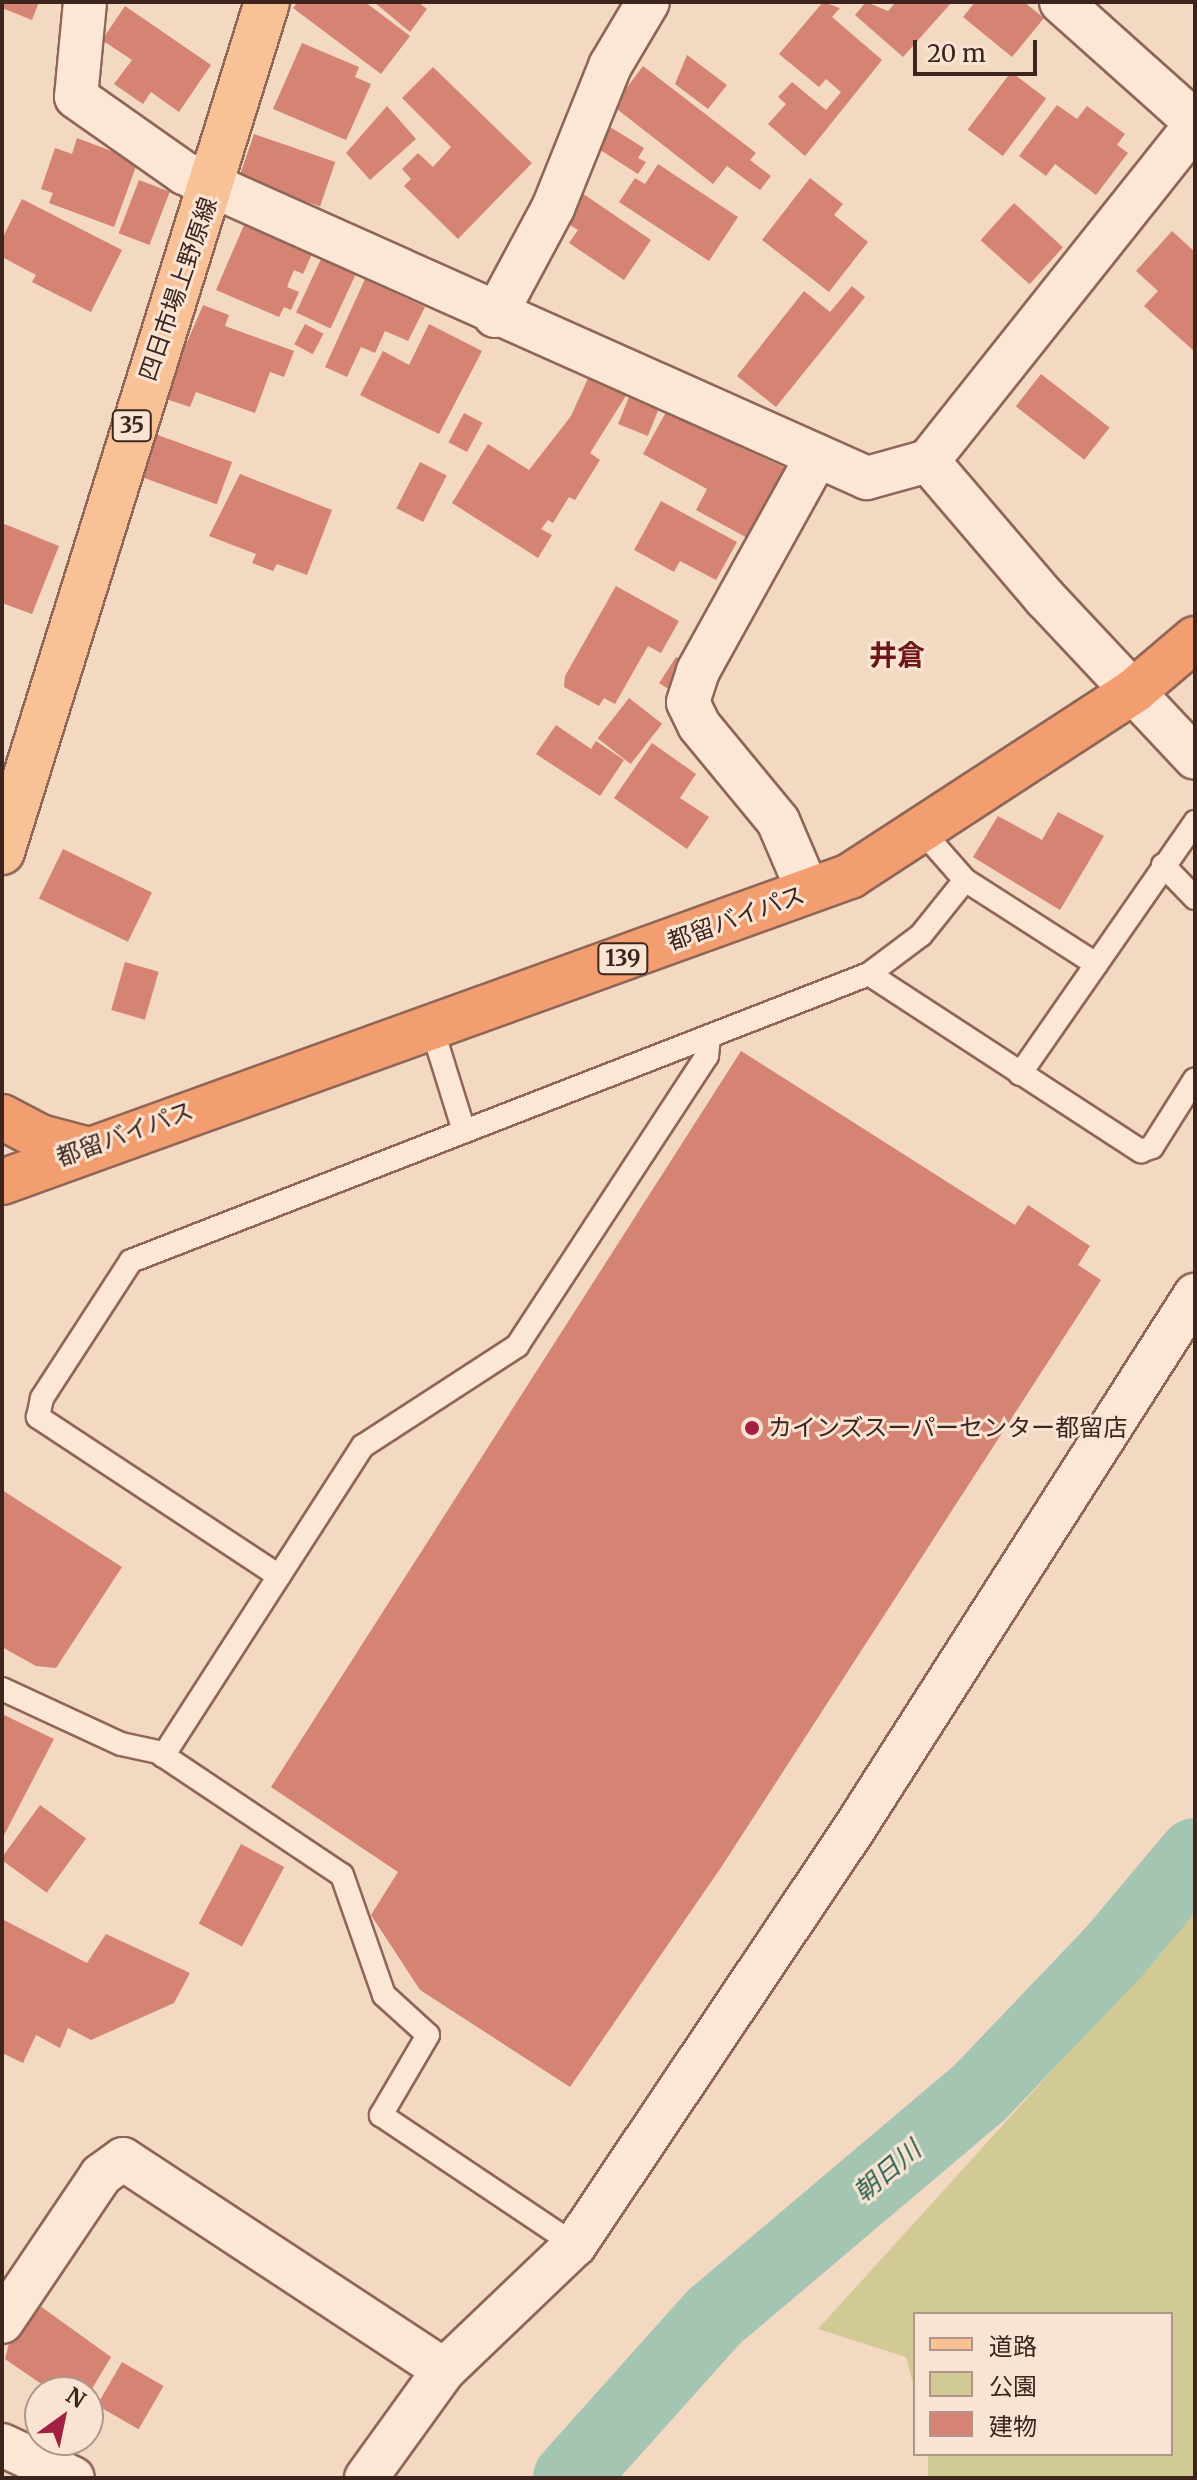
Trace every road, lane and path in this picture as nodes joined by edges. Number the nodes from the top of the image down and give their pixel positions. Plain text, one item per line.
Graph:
1 (85, 2) edge
2 (267, 2) edge
3 (648, 2) edge
4 (1061, 2) edge
5 (1195, 124) edge
6 (212, 188) junction
7 (495, 316) junction
8 (817, 456) junction
9 (928, 461) junction
10 (1195, 639) edge
11 (1135, 690) junction
12 (1195, 758) edge
13 (1195, 822) edge
14 (921, 830) junction
15 (2, 852) edge
16 (1163, 865) junction
17 (965, 880) junction
18 (808, 891) junction
19 (1195, 898) edge
20 (1096, 964) junction
21 (869, 974) junction
22 (431, 1025) junction
23 (709, 1036) junction
24 (1020, 1074) junction
25 (1195, 1079) edge
26 (2, 1117) edge
27 (464, 1131) junction
28 (82, 1148) junction
29 (2, 1182) edge
30 (1195, 1295) edge
31 (279, 1576) junction
32 (2, 1689) edge
33 (163, 1756) junction
34 (575, 2245) junction
35 (2, 2322) edge
36 (444, 2370) junction
37 (2, 2445) edge
38 (73, 2478) edge
39 (366, 2478) edge

1 - 6 street
2 - 6 main road, 四日市場上野原線 / 35
3 - 7 street
4 - 5 street
5 - 9 street
6 - 7 street
6 - 15 main road, 四日市場上野原線 / 35
7 - 8 street
8 - 9 street
8 - 18 street
9 - 11 street
10 - 11 highway, 都留バイパス / 139
11 - 12 street
11 - 14 highway, 都留バイパス / 139
13 - 16 lane
14 - 17 lane
14 - 18 highway, 都留バイパス / 139
16 - 19 lane
16 - 20 lane
17 - 20 lane
17 - 21 lane
18 - 22 highway, 都留バイパス / 139
20 - 24 lane
21 - 23 lane
21 - 24 lane
22 - 27 lane
22 - 28 highway, 都留バイパス / 139
23 - 27 lane
23 - 31 lane
24 - 25 lane
26 - 28 highway
27 - 31 lane
28 - 29 highway, 都留バイパス / 139
30 - 34 street
31 - 33 lane
32 - 33 lane
33 - 34 lane
34 - 36 street
35 - 36 street
36 - 39 street
37 - 38 street

